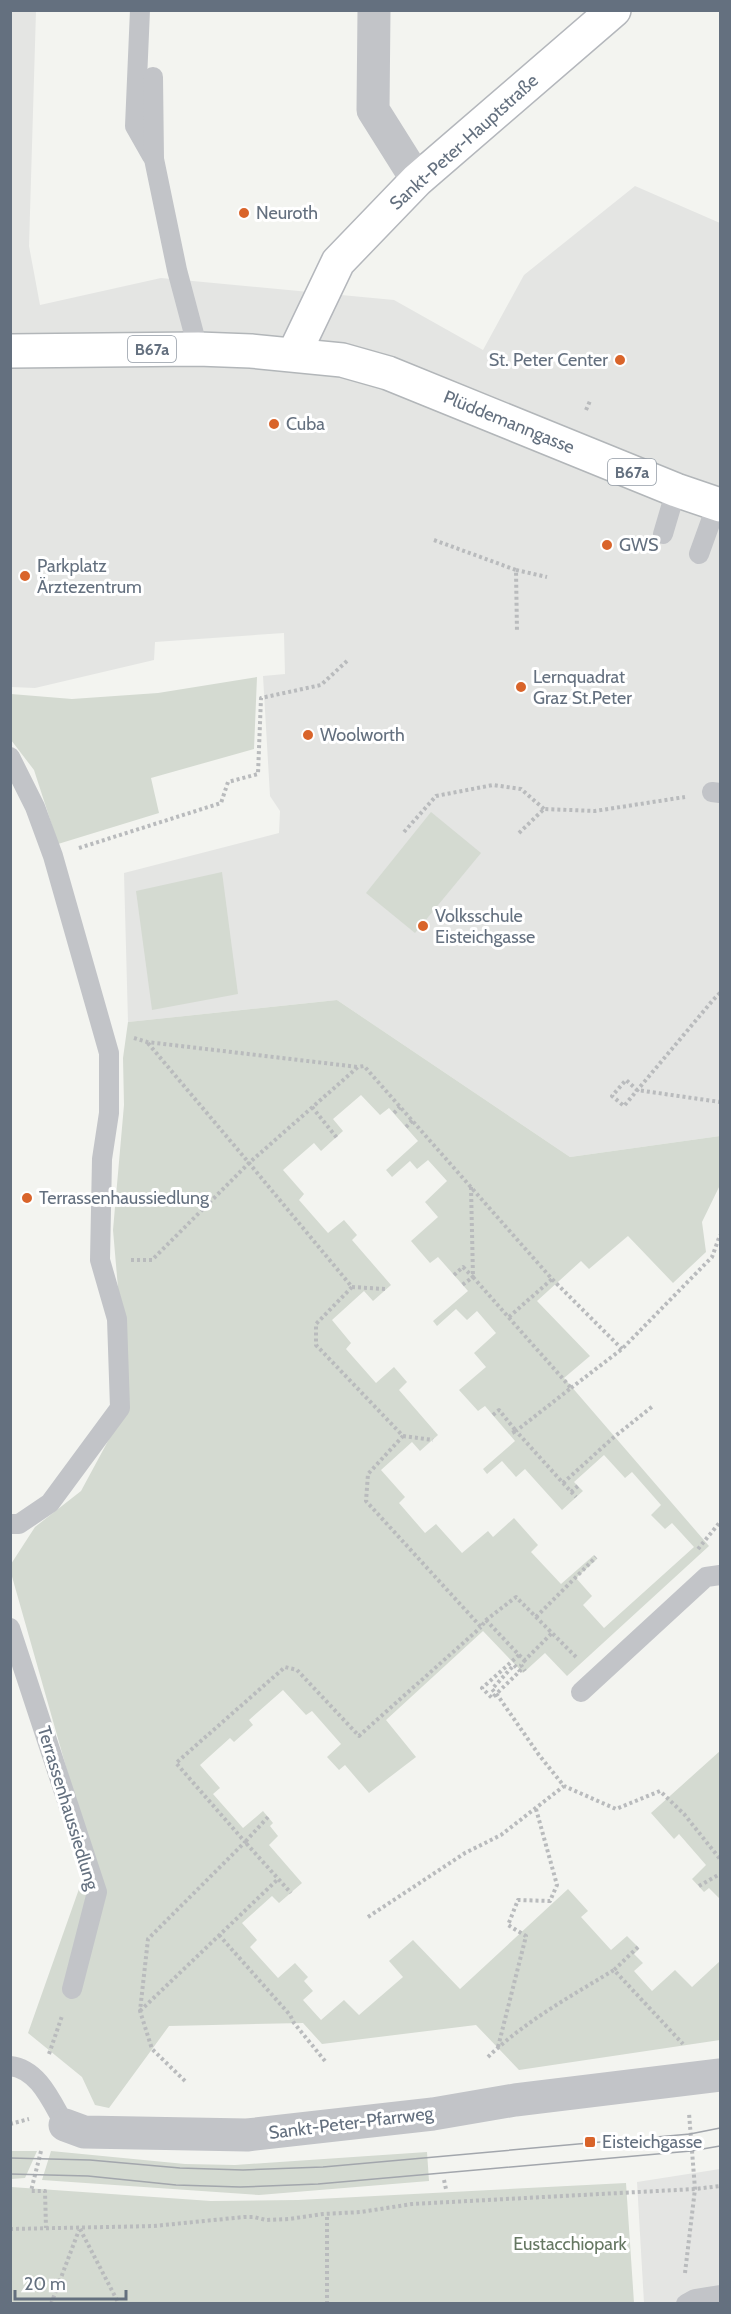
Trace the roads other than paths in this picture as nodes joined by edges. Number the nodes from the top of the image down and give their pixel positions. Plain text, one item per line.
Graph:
1 (140, 10) edge
2 (374, 10) edge
3 (614, 10) edge
4 (583, 22) edge
5 (153, 77) dead end
6 (153, 159) junction
7 (417, 180) junction
8 (198, 349) junction
9 (10, 351) edge
10 (294, 354) junction
11 (676, 490) junction
12 (719, 505) edge
13 (663, 534) dead end
14 (699, 554) dead end
15 (10, 758) edge
16 (13, 1523) edge
17 (720, 1575) edge
18 (10, 1628) edge
19 (581, 1692) dead end
20 (72, 1989) road end
21 (10, 2066) edge
22 (705, 2077) edge
23 (53, 2124) joint
24 (720, 2295) edge
25 (686, 2304) edge

1 - 6 lane
2 - 7 street
3 - 4 main road, Sankt-Peter-Hauptstraße
4 - 7 main road, Sankt-Peter-Hauptstraße
5 - 6 lane
6 - 8 lane
7 - 10 main road, Sankt-Peter-Hauptstraße
8 - 9 main road, B67a
8 - 10 main road, B67a
10 - 11 main road, Plüddemanngasse / B67a
11 - 12 main road, Plüddemanngasse / B67a
11 - 13 lane
12 - 14 lane
15 - 16 lane
17 - 19 lane
18 - 20 lane, Terrassenhaussiedlung
21 - 23 lane
22 - 23 street, Sankt-Peter-Pfarrweg
24 - 25 lane

